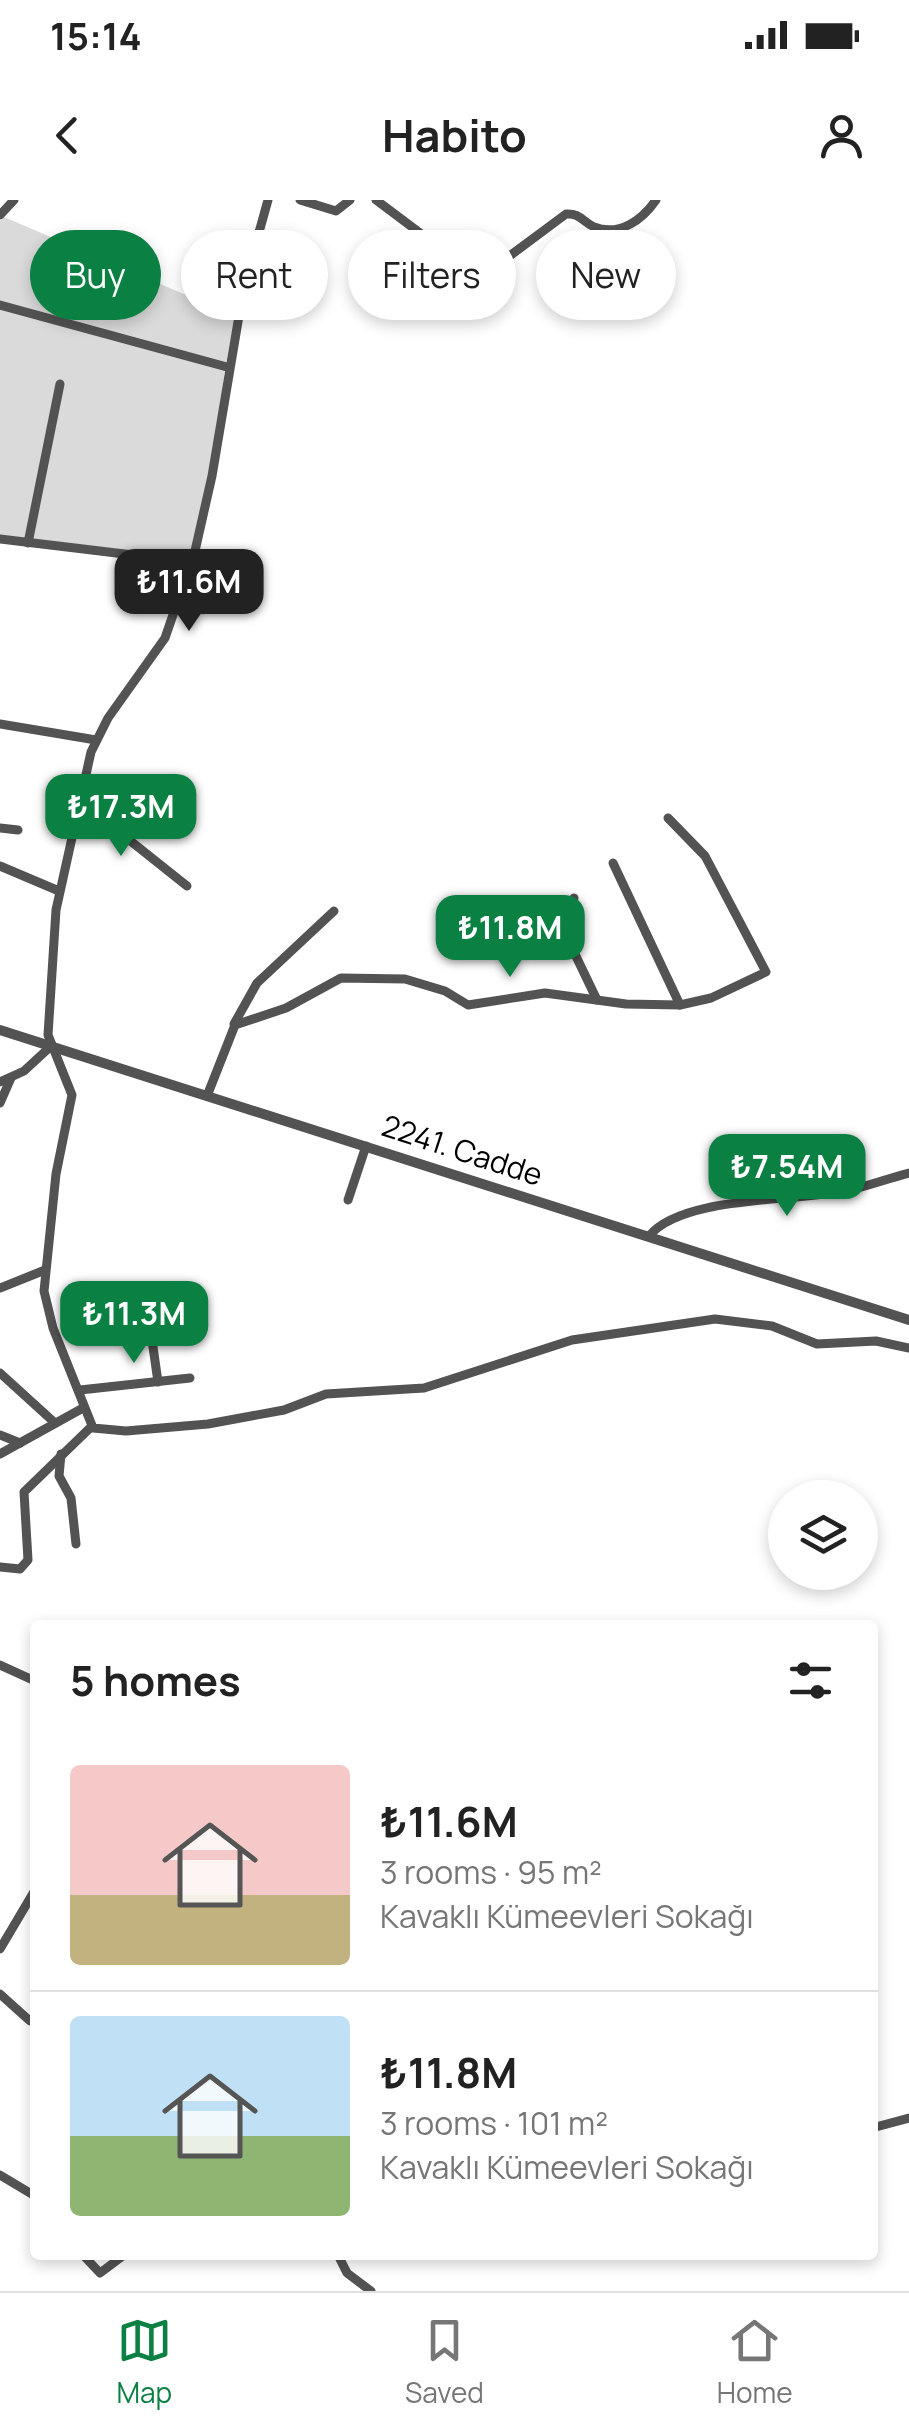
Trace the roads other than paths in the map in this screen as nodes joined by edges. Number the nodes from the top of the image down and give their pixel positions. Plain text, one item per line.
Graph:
1 (14, 200) edge
2 (268, 200) edge
3 (300, 200) edge
4 (350, 200) edge
5 (376, 200) edge
6 (656, 200) edge
7 (0, 215) edge
8 (0, 305) edge
9 (227, 368) junction
10 (60, 384) dead end
11 (0, 539) edge
12 (28, 543) junction
13 (191, 562) junction
14 (0, 724) edge
15 (96, 740) junction
16 (79, 800) junction
17 (668, 818) dead end
18 (0, 828) edge
19 (18, 830) dead end
20 (612, 864) dead end
21 (0, 866) edge
22 (188, 886) dead end
23 (59, 891) junction
24 (574, 898) dead end
25 (334, 912) dead end
26 (597, 1000) junction
27 (680, 1005) junction
28 (232, 1029) junction
29 (0, 1030) edge
30 (50, 1047) junction
31 (11, 1077) junction
32 (0, 1082) edge
33 (207, 1096) junction
34 (0, 1103) edge
35 (366, 1146) junction
36 (909, 1173) edge
37 (348, 1200) dead end
38 (649, 1236) junction
39 (45, 1270) junction
40 (0, 1288) edge
41 (909, 1320) edge
42 (151, 1333) dead end
43 (909, 1348) edge
44 (0, 1374) edge
45 (190, 1378) dead end
46 (158, 1382) junction
47 (80, 1390) junction
48 (83, 1408) junction
49 (55, 1423) junction
50 (91, 1427) junction
51 (0, 1435) edge
52 (20, 1443) junction
53 (0, 1454) edge
54 (61, 1454) junction
55 (76, 1544) dead end
56 (0, 1567) edge
57 (0, 1665) edge
58 (30, 1678) edge
59 (30, 1898) edge
60 (0, 1949) edge
61 (0, 1994) edge
62 (30, 2021) dead end
63 (909, 2118) edge
64 (878, 2126) edge
65 (0, 2176) edge
66 (30, 2193) edge
67 (88, 2260) edge
68 (117, 2260) edge
69 (340, 2260) edge
70 (370, 2291) edge

1 - 7 street
2 - 9 street
3 - 4 street
5 - 6 street
8 - 9 street
9 - 13 street
10 - 12 street
11 - 12 street
12 - 13 street
13 - 15 street
14 - 15 street
15 - 16 street
16 - 22 street
16 - 23 street
17 - 27 street
18 - 19 street
20 - 27 street
21 - 23 street
23 - 30 street
24 - 26 street
25 - 28 street
26 - 27 street
26 - 28 street
28 - 33 street
29 - 30 street, 2241. Cadde
30 - 31 street
30 - 33 street, 2241. Cadde
30 - 39 street
31 - 32 street
31 - 34 street
33 - 35 street, 2241. Cadde
35 - 37 street
35 - 38 street, 2241. Cadde
36 - 38 street
38 - 41 street, 2241. Cadde
39 - 40 street
39 - 47 street
42 - 46 street
43 - 50 street
44 - 49 street
45 - 46 street
46 - 47 street
47 - 48 street
48 - 49 street
48 - 50 street
49 - 52 street
50 - 54 street
51 - 52 street
52 - 53 street
54 - 55 street
54 - 56 street
57 - 58 street
59 - 60 street
61 - 62 street
63 - 64 street
65 - 66 street
67 - 68 street
69 - 70 street

